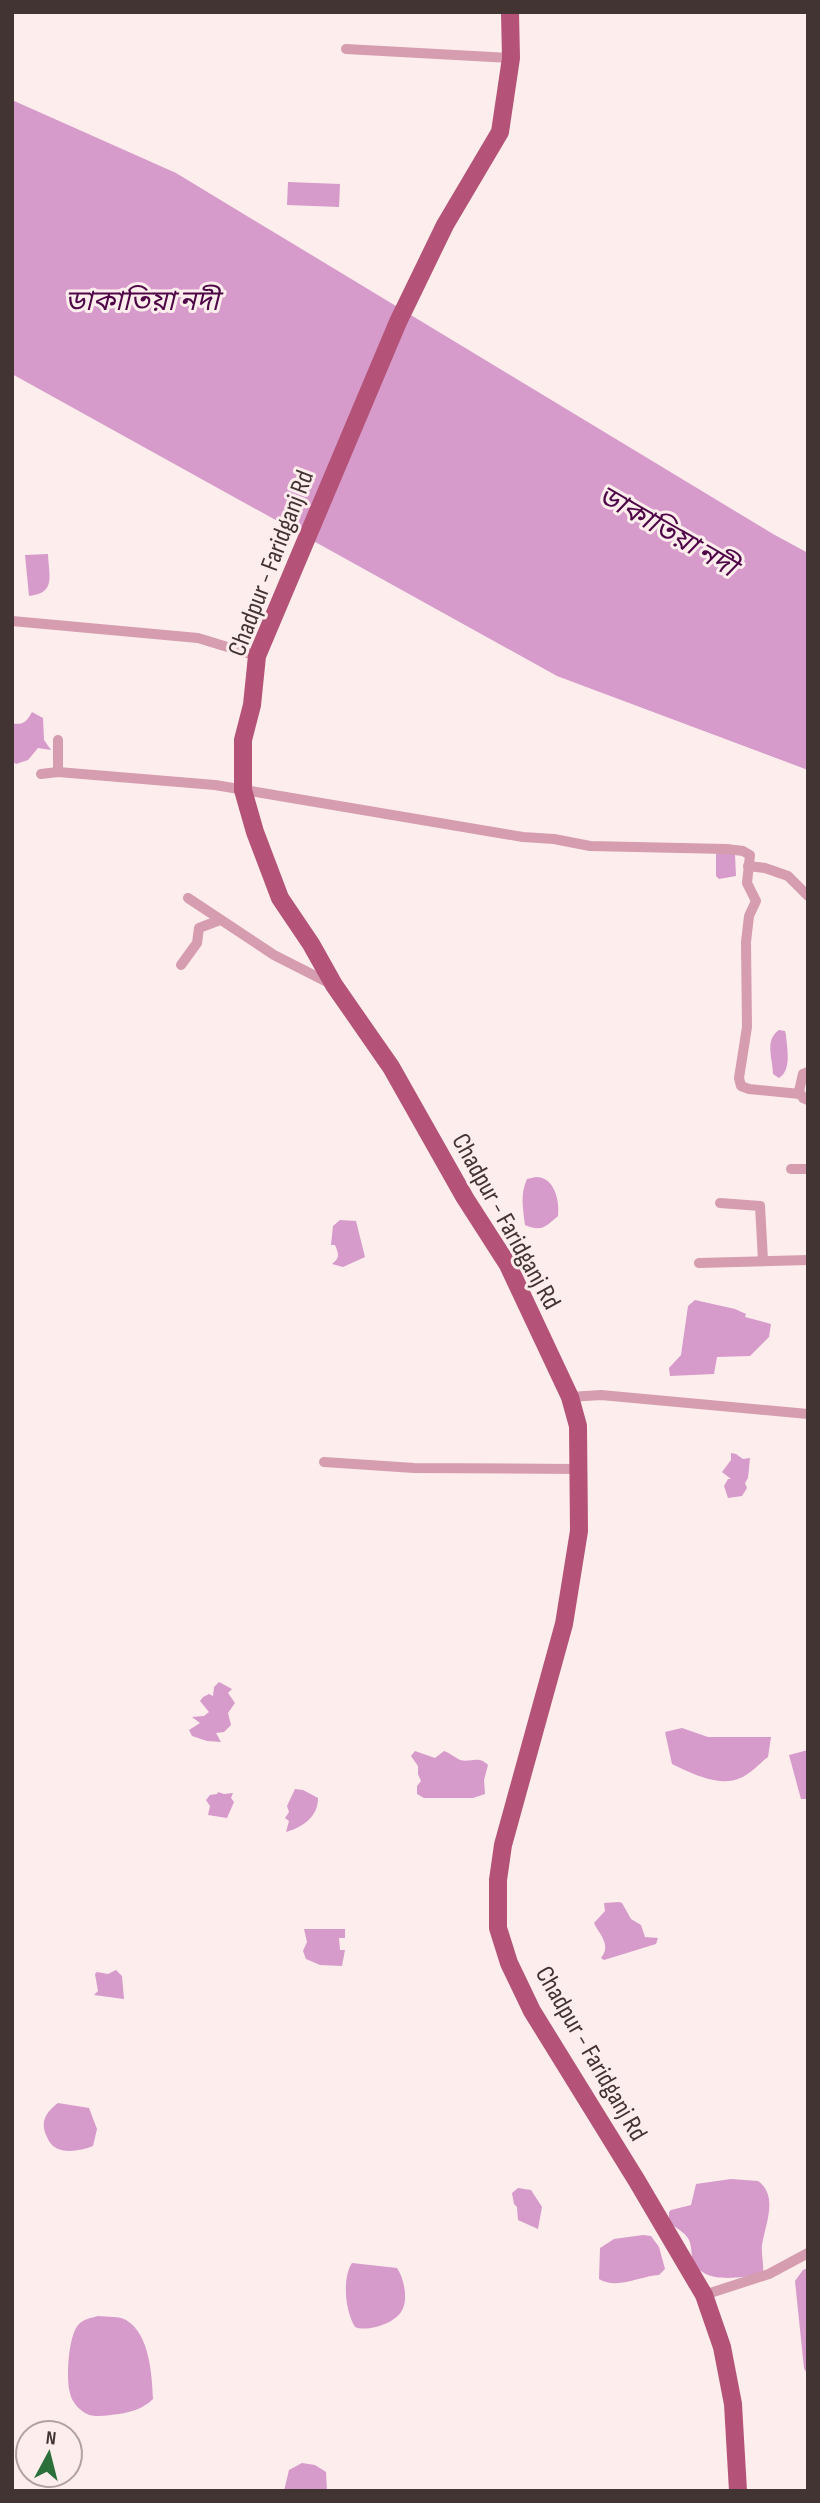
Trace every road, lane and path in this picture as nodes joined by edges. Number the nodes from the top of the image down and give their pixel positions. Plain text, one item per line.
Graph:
1 (510, 12) edge
2 (346, 49) dead end
3 (511, 58) junction
4 (12, 621) edge
5 (257, 656) junction
6 (58, 740) dead end
7 (58, 772) junction
8 (41, 774) dead end
9 (243, 790) junction
10 (748, 866) junction
11 (808, 896) edge
12 (188, 898) dead end
13 (220, 920) junction
14 (181, 965) dead end
15 (334, 985) junction
16 (808, 1072) edge
17 (804, 1097) edge
18 (791, 1169) dead end
19 (808, 1169) edge
20 (720, 1203) dead end
21 (763, 1260) junction
22 (808, 1261) edge
23 (699, 1263) dead end
24 (570, 1397) junction
25 (808, 1415) edge
26 (324, 1462) dead end
27 (577, 1469) junction
28 (808, 2253) edge
29 (704, 2295) junction
30 (738, 2491) edge

1 - 3 main road
2 - 3 street
3 - 5 main road, Chadpur - Faridganj Rd
4 - 5 street
5 - 9 main road, Chadpur - Faridganj Rd
6 - 7 street
7 - 8 street
7 - 9 street
9 - 10 street
9 - 15 main road, Chadpur - Faridganj Rd
10 - 11 street
10 - 17 street
12 - 13 street
13 - 14 street
13 - 15 street
15 - 24 main road, Chadpur - Faridganj Rd
16 - 17 street
18 - 19 street
20 - 21 street
21 - 22 street
21 - 23 street
24 - 25 street
24 - 27 main road, Chadpur - Faridganj Rd
26 - 27 street
27 - 29 main road, Chadpur - Faridganj Rd
28 - 29 street
29 - 30 main road, Chadpur - Faridganj Rd

